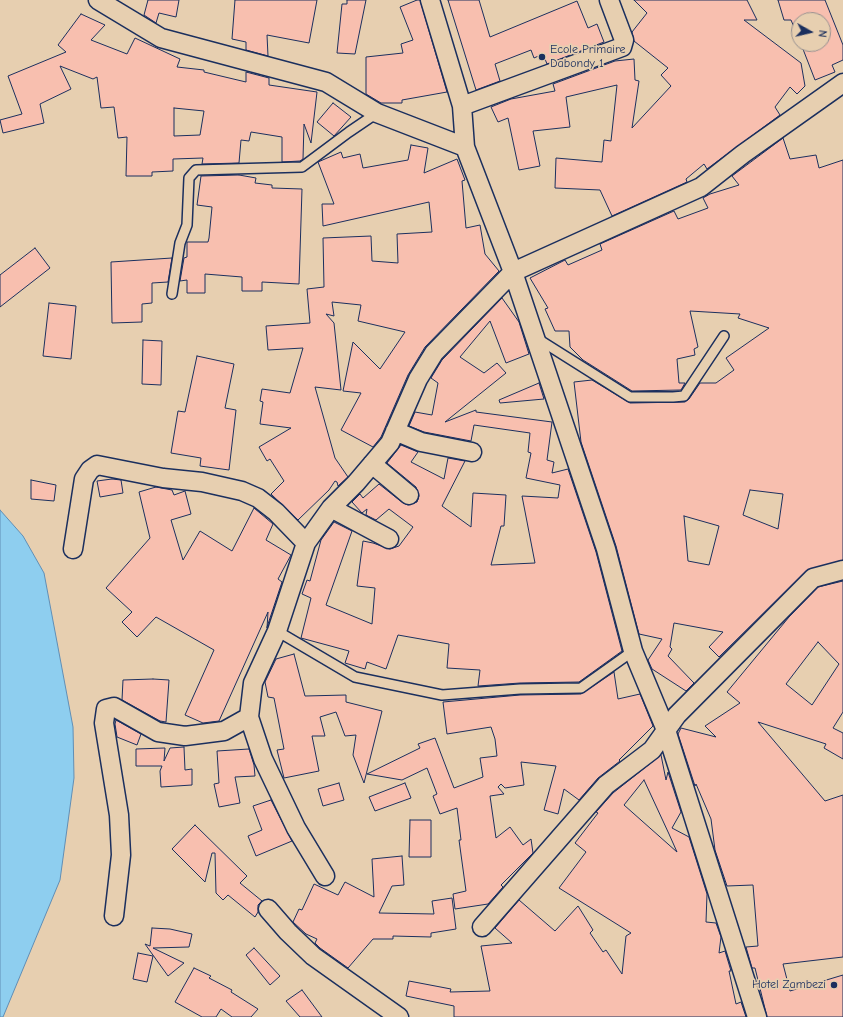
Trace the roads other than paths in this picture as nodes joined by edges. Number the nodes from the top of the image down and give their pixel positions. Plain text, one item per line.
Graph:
1 (98, 0) edge
2 (430, 0) edge
3 (609, 0) edge
4 (843, 83) edge
5 (462, 106) junction
6 (377, 113) junction
7 (465, 147) junction
8 (513, 272) junction
9 (172, 294) dead end
10 (724, 336) dead end
11 (535, 338) junction
12 (395, 431) junction
13 (472, 452) dead end
14 (372, 464) junction
15 (409, 495) dead end
16 (331, 508) junction
17 (389, 540) dead end
18 (306, 543) junction
19 (73, 549) dead end
20 (843, 570) edge
21 (278, 631) junction
22 (633, 651) junction
23 (249, 717) junction
24 (666, 730) junction
25 (325, 876) dead end
26 (268, 909) dead end
27 (114, 916) dead end
28 (482, 927) dead end
29 (399, 1017) edge
30 (757, 1017) edge

1 - 6 street
2 - 5 street
3 - 5 street
4 - 8 street
5 - 7 street
6 - 7 street
6 - 9 lane
7 - 8 street
8 - 11 street
8 - 12 street
10 - 11 lane
11 - 22 street
12 - 13 street
12 - 14 street
14 - 15 street
14 - 16 street
16 - 17 street
16 - 18 street
18 - 19 street
18 - 21 street
20 - 24 street
21 - 22 lane
21 - 23 street
22 - 24 street
23 - 25 street
23 - 27 street
24 - 28 street
24 - 30 street
26 - 29 street

